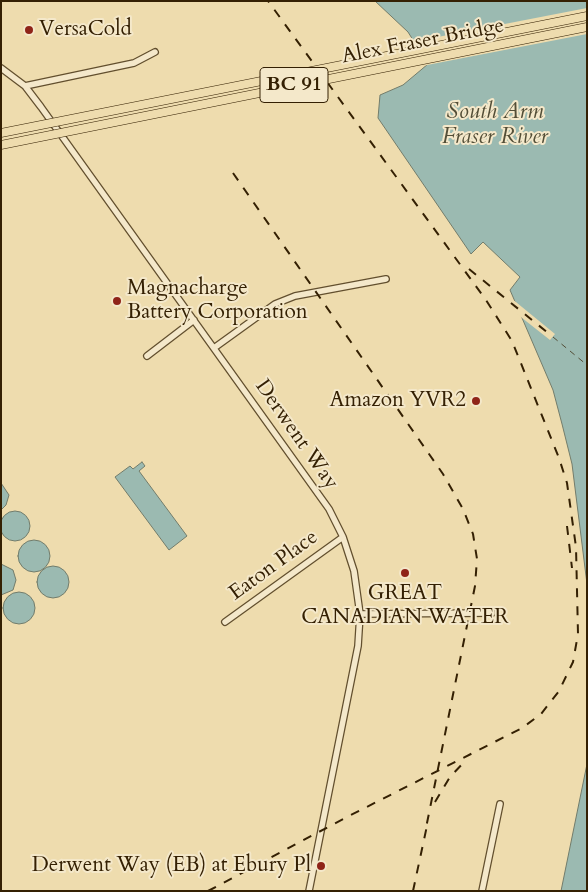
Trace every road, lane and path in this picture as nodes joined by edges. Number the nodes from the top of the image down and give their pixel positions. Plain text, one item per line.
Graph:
1 (587, 16) edge
2 (587, 27) edge
3 (155, 52) dead end
4 (1, 68) edge
5 (25, 86) junction
6 (1, 133) edge
7 (1, 145) edge
8 (386, 279) dead end
9 (194, 320) junction
10 (214, 348) junction
11 (147, 356) dead end
12 (343, 537) junction
13 (492, 613) dead end
14 (360, 614) junction
15 (224, 622) dead end
16 (500, 804) dead end
17 (309, 891) edge
18 (482, 891) edge

1 - 6 highway, Alex Fraser Bridge / BC 91, bridge
2 - 7 highway, Alex Fraser Bridge / BC 91, bridge
3 - 5 street
4 - 5 street, Derwent Way
5 - 9 street, Derwent Way
8 - 10 street
9 - 10 street, Derwent Way
9 - 11 street
10 - 12 street, Derwent Way
12 - 14 street, Derwent Way
12 - 15 street, Eaton Place
13 - 14 street
14 - 17 street, Derwent Way
16 - 18 street

